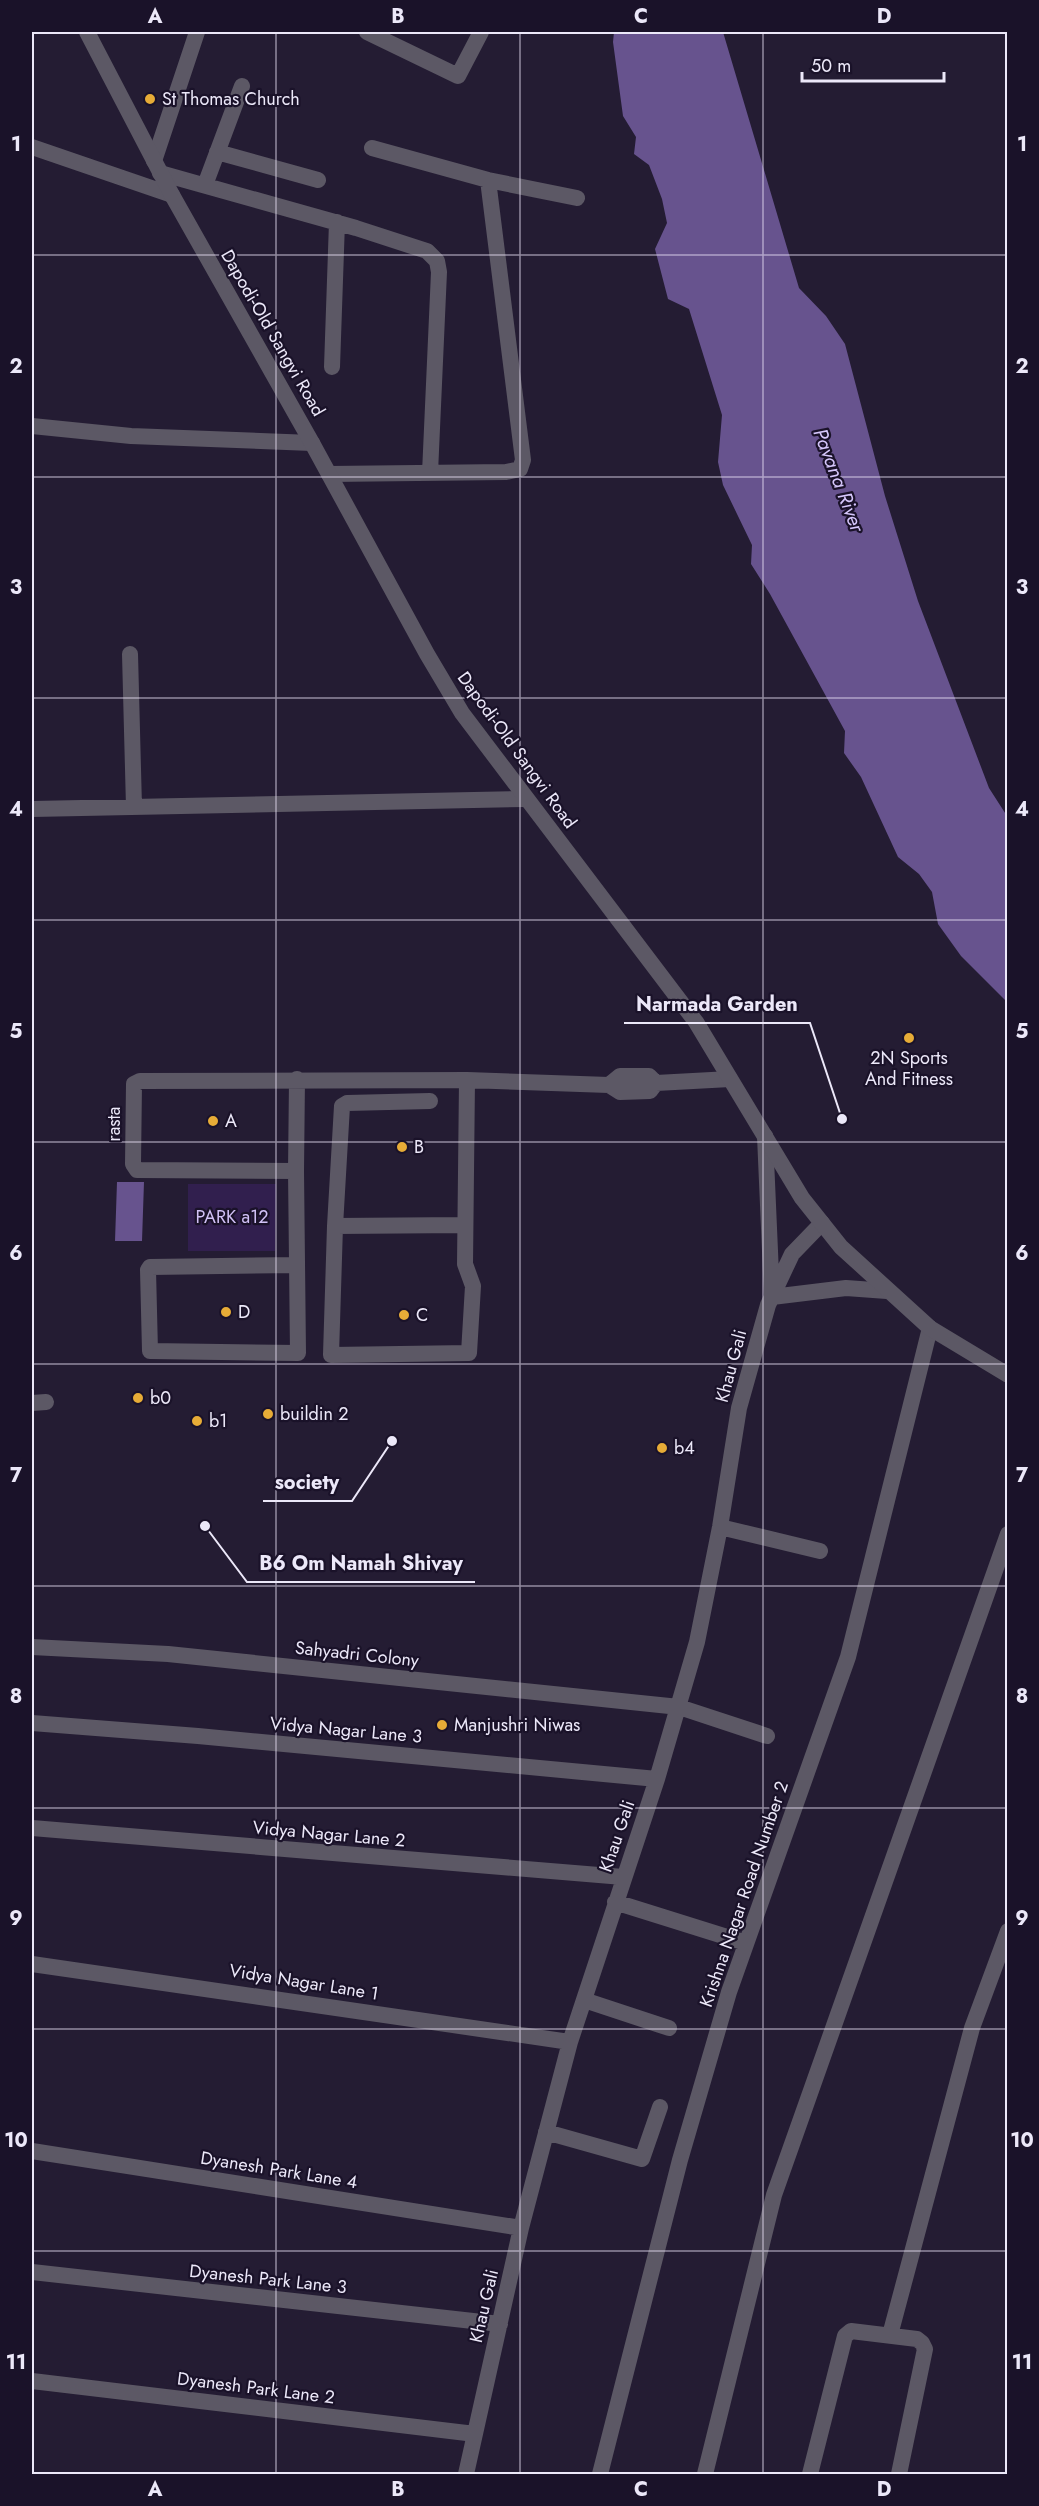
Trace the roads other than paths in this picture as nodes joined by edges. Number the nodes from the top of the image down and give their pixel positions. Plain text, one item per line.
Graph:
1 (87, 32) edge
2 (197, 32) edge
3 (367, 32) edge
4 (481, 32) edge
5 (242, 86) dead end
6 (32, 147) edge
7 (372, 148) dead end
8 (217, 153) junction
9 (157, 167) junction
10 (318, 180) dead end
11 (488, 180) junction
12 (205, 185) junction
13 (172, 195) junction
14 (577, 198) dead end
15 (337, 222) junction
16 (332, 367) dead end
17 (32, 426) edge
18 (312, 443) junction
19 (430, 473) junction
20 (329, 474) junction
21 (130, 654) dead end
22 (525, 799) junction
23 (134, 807) junction
24 (32, 809) edge
25 (297, 1079) junction
26 (730, 1079) junction
27 (468, 1080) junction
28 (430, 1101) dead end
29 (765, 1136) junction
30 (296, 1171) junction
31 (822, 1223) junction
32 (465, 1225) junction
33 (335, 1226) junction
34 (297, 1265) junction
35 (887, 1291) junction
36 (772, 1297) junction
37 (930, 1328) junction
38 (1008, 1375) edge
39 (720, 1527) junction
40 (1008, 1534) edge
41 (820, 1551) dead end
42 (32, 1647) edge
43 (679, 1707) junction
44 (32, 1723) edge
45 (767, 1736) dead end
46 (657, 1779) junction
47 (32, 1828) edge
48 (624, 1877) junction
49 (615, 1902) junction
50 (1008, 1931) edge
51 (746, 1943) junction
52 (32, 1964) edge
53 (584, 2000) junction
54 (669, 2028) dead end
55 (570, 2042) junction
56 (660, 2107) dead end
57 (546, 2132) junction
58 (32, 2151) edge
59 (521, 2228) junction
60 (32, 2272) edge
61 (500, 2324) junction
62 (890, 2335) junction
63 (32, 2381) edge
64 (475, 2434) junction
65 (466, 2475) edge
66 (600, 2475) edge
67 (705, 2475) edge
68 (810, 2475) edge
69 (898, 2475) edge

1 - 9 street, Dapodi-Old Sangvi Road
2 - 9 street
3 - 4 street
5 - 8 street
6 - 13 street
7 - 11 street
8 - 10 street
8 - 12 street
9 - 12 street
9 - 13 street, Dapodi-Old Sangvi Road
11 - 14 street
11 - 19 street
12 - 15 street
13 - 18 street, Dapodi-Old Sangvi Road
15 - 16 street
15 - 19 street
17 - 18 street
18 - 20 street, Dapodi-Old Sangvi Road
19 - 20 street
20 - 22 street, Dapodi-Old Sangvi Road
21 - 23 street
22 - 23 street
22 - 26 street, Dapodi-Old Sangvi Road
23 - 24 street
25 - 27 street, rasta
25 - 30 street
25 - 30 street, rasta
26 - 27 street, rasta
26 - 29 street, Dapodi-Old Sangvi Road
27 - 32 street
28 - 33 street
29 - 31 street, Dapodi-Old Sangvi Road
29 - 36 street
30 - 34 street
31 - 35 street, Dapodi-Old Sangvi Road
31 - 36 street, Khau Gali
32 - 33 street
32 - 33 street
34 - 34 street
35 - 36 street
35 - 37 street, Dapodi-Old Sangvi Road
36 - 39 street, Khau Gali
37 - 38 street, Dapodi-Old Sangvi Road
37 - 51 street, Krishna Nagar Road Number 2
39 - 41 street
39 - 43 street, Khau Gali
40 - 67 street
42 - 43 street, Sahyadri Colony
43 - 45 street, Sahyadri Colony
43 - 46 street, Khau Gali
44 - 46 street, Vidya Nagar Lane 3
46 - 48 street, Khau Gali
47 - 48 street, Vidya Nagar Lane 2
48 - 49 street, Khau Gali
49 - 51 street
49 - 53 street, Khau Gali
50 - 62 street
51 - 66 street, Krishna Nagar Road Number 2
52 - 55 street, Vidya Nagar Lane 1
53 - 54 street
53 - 55 street, Khau Gali
55 - 57 street, Khau Gali
56 - 57 street
57 - 59 street, Khau Gali
58 - 59 street, Dyanesh Park Lane 4
59 - 61 street, Khau Gali
60 - 61 street, Dyanesh Park Lane 3
61 - 64 street, Khau Gali
62 - 68 street
62 - 69 street
63 - 64 street, Dyanesh Park Lane 2
64 - 65 street, Khau Gali

